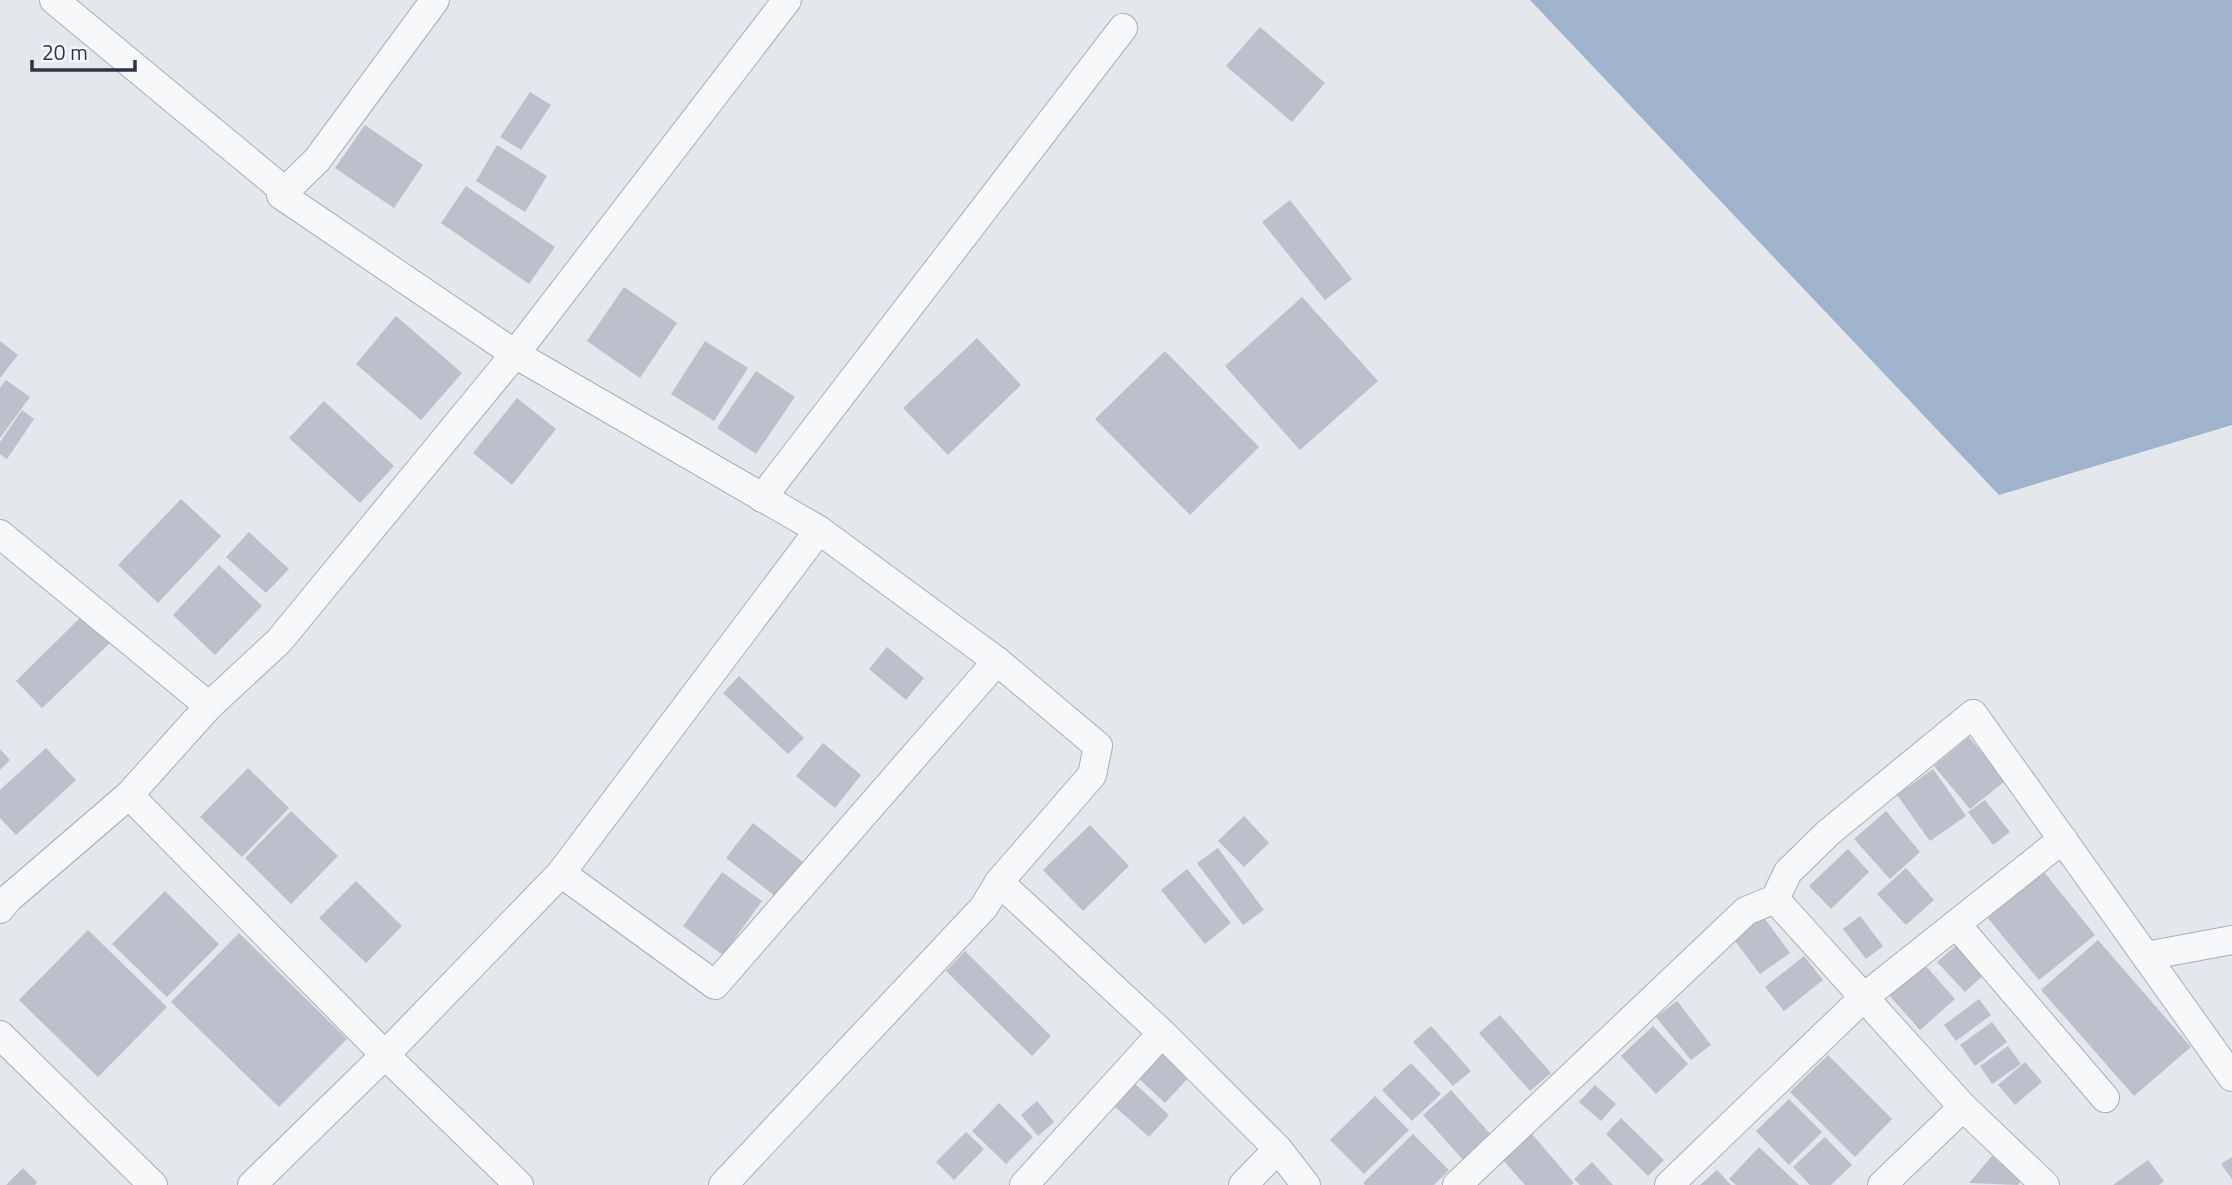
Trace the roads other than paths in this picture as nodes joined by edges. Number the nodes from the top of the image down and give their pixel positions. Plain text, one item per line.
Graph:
1 (435, 0) edge
2 (786, 0) edge
3 (58, 1) edge
4 (1122, 28) dead end
5 (275, 183) dead end
6 (515, 354) junction
7 (762, 498) junction
8 (819, 530) junction
9 (0, 534) edge
10 (997, 661) junction
11 (209, 706) junction
12 (129, 795) junction
13 (2063, 839) junction
14 (561, 873) junction
15 (999, 882) junction
16 (1775, 899) junction
17 (3, 900) edge
18 (1956, 924) junction
19 (2232, 940) edge
20 (2146, 956) junction
21 (1863, 998) junction
22 (1162, 1033) junction
23 (0, 1035) edge
24 (384, 1055) junction
25 (2232, 1077) edge
26 (2105, 1098) dead end
27 (1963, 1107) junction
28 (1278, 1149) junction
29 (153, 1185) edge
30 (252, 1185) edge
31 (519, 1185) edge
32 (723, 1185) edge
33 (1024, 1185) edge
34 (1243, 1185) edge
35 (1306, 1185) edge
36 (1457, 1185) edge
37 (1669, 1185) edge
38 (1882, 1185) edge
39 (2045, 1185) edge

1 - 6 street
2 - 6 street
3 - 5 street
4 - 7 street
6 - 7 street
6 - 11 street
7 - 8 street
8 - 10 street
8 - 14 street
9 - 11 street
10 - 14 street
10 - 15 street
11 - 12 street
12 - 17 street
12 - 24 street
13 - 16 street
13 - 18 street
13 - 20 street
14 - 24 street
15 - 22 street
15 - 32 street
16 - 21 street
16 - 36 street
18 - 21 street
18 - 26 street
19 - 20 street
20 - 25 street
21 - 27 street
21 - 37 street
22 - 28 street
22 - 33 street
23 - 29 street
24 - 30 street
24 - 31 street
27 - 38 street
27 - 39 street
28 - 34 street
28 - 35 street

